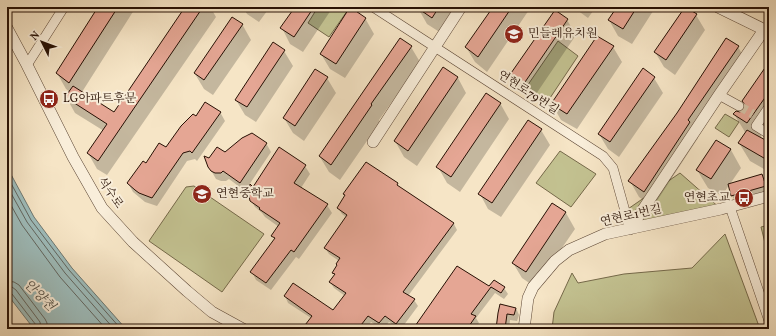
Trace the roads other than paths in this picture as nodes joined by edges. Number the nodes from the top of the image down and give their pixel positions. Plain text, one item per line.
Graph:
1 (64, 7) edge
2 (373, 7) edge
3 (461, 7) edge
4 (718, 7) edge
5 (7, 28) edge
6 (767, 31) edge
7 (435, 47) junction
8 (27, 65) junction
9 (720, 95) junction
10 (739, 106) tunnel mouth
11 (769, 107) edge
12 (769, 134) edge
13 (373, 142) dead end
14 (769, 196) edge
15 (730, 207) junction
16 (630, 229) junction
17 (769, 321) edge
18 (244, 329) edge
19 (524, 329) edge

1 - 8 street
2 - 7 street, 연현로79번길
3 - 7 street
4 - 6 street
5 - 8 street, 석수로
6 - 9 street
7 - 13 street
7 - 16 street, 연현로79번길
8 - 18 street, 석수로
9 - 10 street
9 - 16 street
11 - 12 street
14 - 15 street, 연현로1번길
15 - 16 street, 연현로1번길
15 - 17 street
16 - 19 street, 연현로1번길

